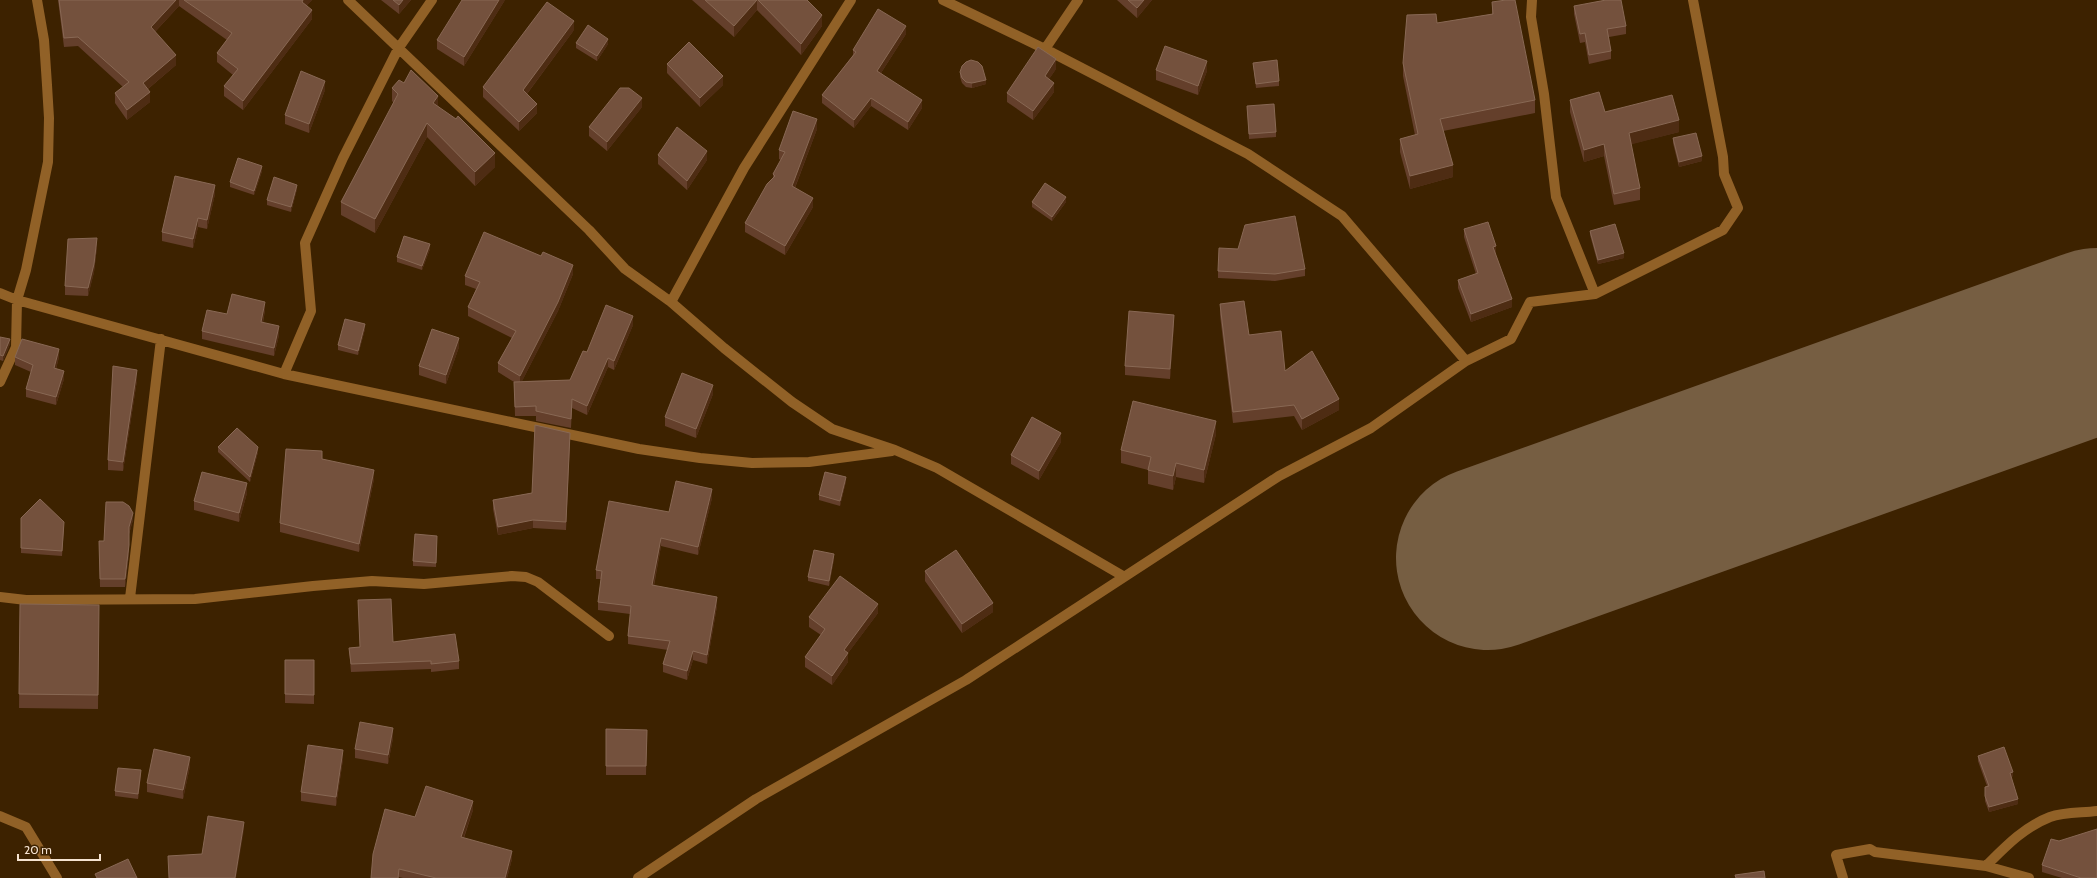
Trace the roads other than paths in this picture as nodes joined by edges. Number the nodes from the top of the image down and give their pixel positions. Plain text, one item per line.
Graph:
1 (37, 0) edge
2 (348, 0) edge
3 (432, 0) edge
4 (852, 0) edge
5 (943, 0) edge
6 (1078, 0) edge
7 (1532, 0) edge
8 (1693, 0) edge
9 (398, 49) junction
10 (1045, 49) junction
11 (0, 294) edge
12 (1595, 294) junction
13 (18, 300) junction
14 (671, 302) junction
15 (160, 339) junction
16 (1466, 361) junction
17 (284, 374) junction
18 (0, 382) edge
19 (896, 450) junction
20 (1123, 576) junction
21 (0, 597) edge
22 (130, 598) junction
23 (609, 636) dead end
24 (2097, 811) edge
25 (0, 816) edge
26 (1986, 866) junction
27 (57, 878) edge
28 (638, 878) edge
29 (1843, 878) edge
30 (2029, 878) edge

1 - 13 street
2 - 9 street
3 - 9 street
4 - 14 street
5 - 10 street
6 - 10 street
7 - 12 street
8 - 12 street
9 - 14 street
9 - 17 street
10 - 16 street
11 - 13 street
12 - 16 street
13 - 15 street
13 - 18 street
14 - 19 street
15 - 17 street
15 - 22 street
16 - 20 street
17 - 19 street
19 - 20 street
20 - 28 street
21 - 22 street
22 - 23 street
24 - 26 street
25 - 27 street
26 - 29 street
26 - 30 street

